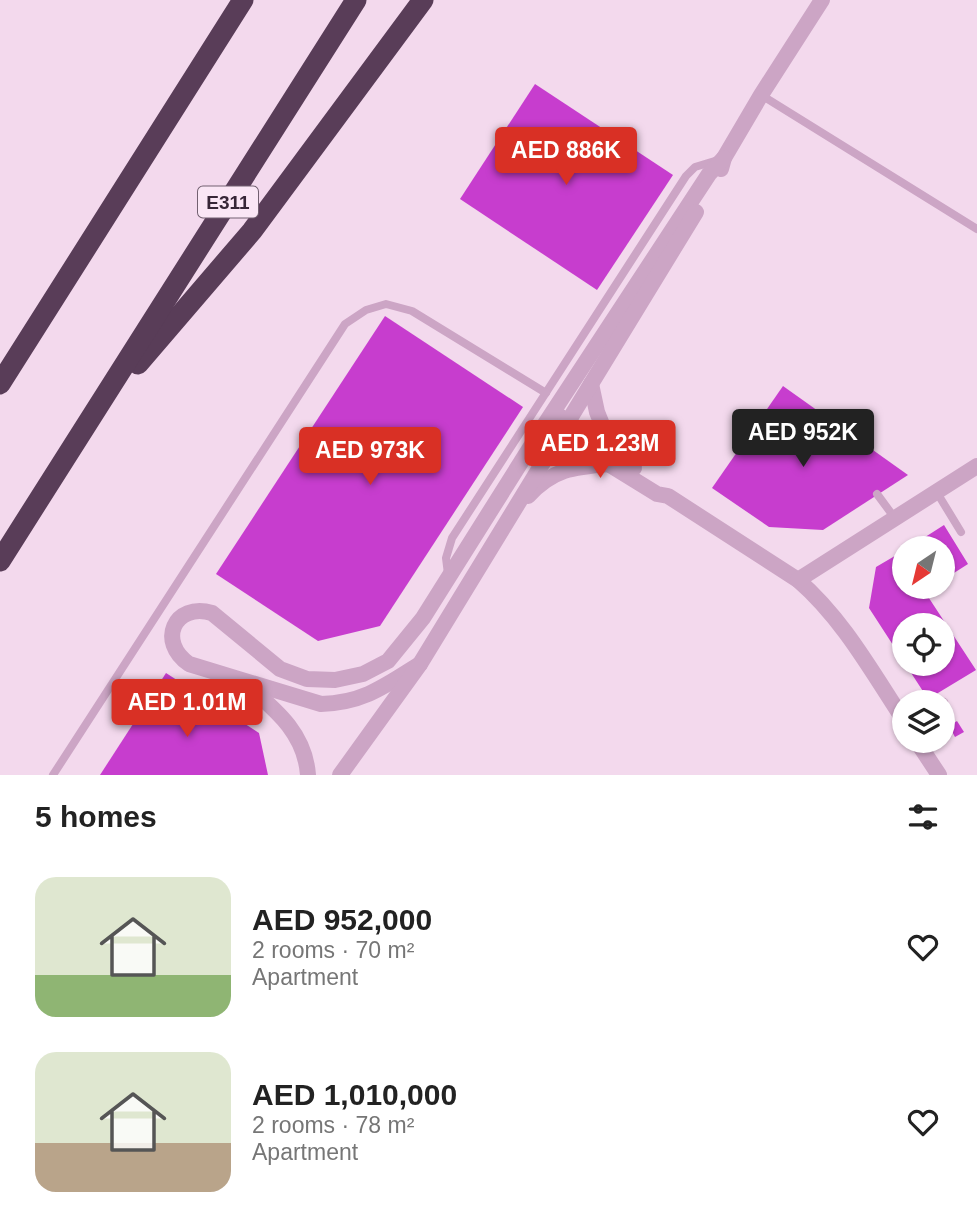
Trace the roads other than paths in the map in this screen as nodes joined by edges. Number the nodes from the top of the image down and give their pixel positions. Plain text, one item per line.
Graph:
1 (243, 0) edge
2 (356, 0) edge
3 (423, 0) edge
4 (822, 0) edge
5 (761, 95) junction
6 (724, 158) junction
7 (977, 229) edge
8 (0, 384) edge
9 (591, 384) junction
10 (546, 393) junction
11 (101, 405) junction
12 (556, 423) junction
13 (612, 459) junction
14 (977, 466) edge
15 (936, 491) junction
16 (877, 494) dead end
17 (894, 517) junction
18 (502, 528) junction
19 (961, 531) dead end
20 (0, 561) edge
21 (448, 578) junction
22 (798, 580) junction
23 (420, 664) junction
24 (244, 682) junction
25 (892, 703) edge
26 (925, 753) edge
27 (53, 775) edge
28 (308, 775) edge
29 (340, 775) edge
30 (939, 775) edge

1 - 8 highway
2 - 11 highway, E311
3 - 11 highway
4 - 5 street
5 - 6 street
5 - 7 lane
6 - 9 street
6 - 10 lane
6 - 12 street
9 - 12 street
9 - 13 street
10 - 21 lane
10 - 27 lane
11 - 20 highway, E311
12 - 13 street
12 - 18 street
12 - 21 street
13 - 18 street
13 - 22 street
14 - 15 street
15 - 17 street
15 - 19 lane
16 - 17 lane
17 - 22 street
18 - 23 street
21 - 24 street
22 - 25 street
23 - 24 street
23 - 29 street
24 - 28 street
26 - 30 street

